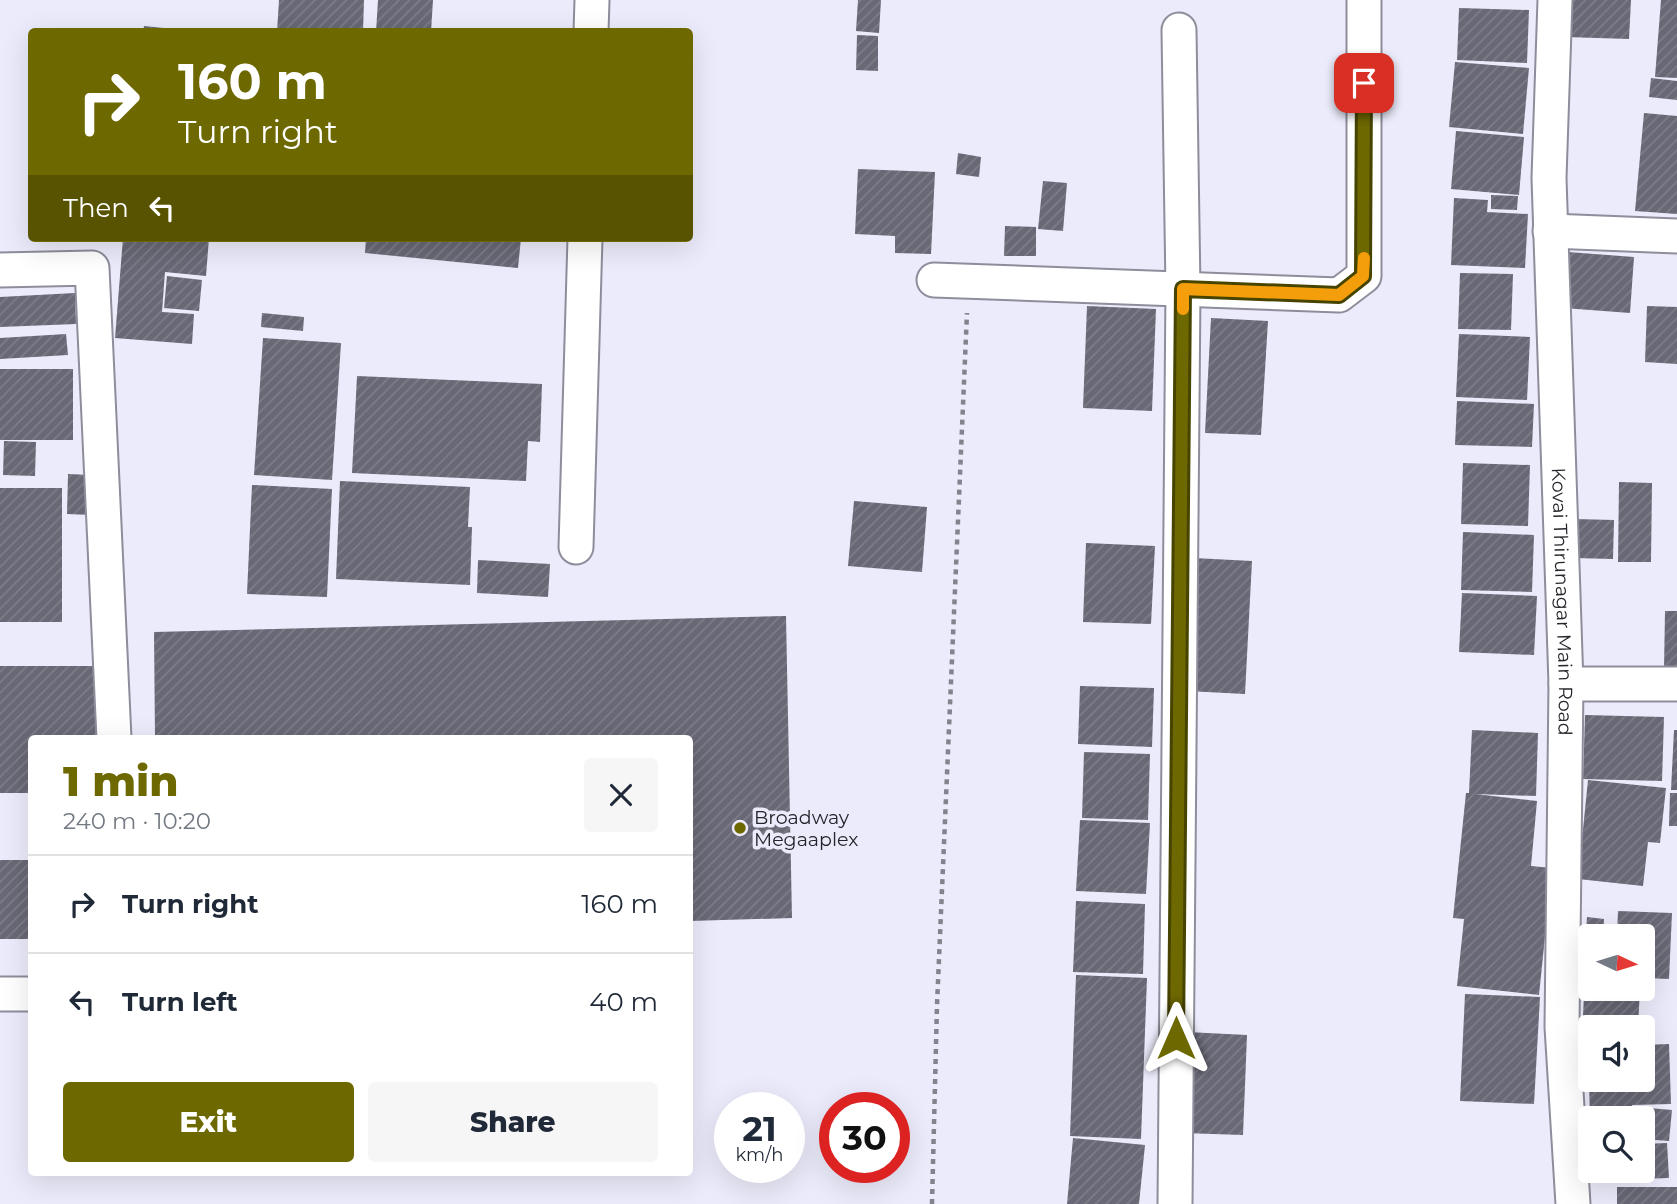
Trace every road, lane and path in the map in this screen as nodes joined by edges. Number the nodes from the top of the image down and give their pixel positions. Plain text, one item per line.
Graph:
1 (592, 0) edge
2 (1364, 0) edge
3 (1555, 0) edge
4 (591, 28) edge
5 (1179, 30) dead end
6 (1550, 231) junction
7 (1677, 236) edge
8 (585, 242) edge
9 (0, 270) edge
10 (933, 280) dead end
11 (968, 281) junction
12 (1183, 289) junction
13 (576, 547) dead end
14 (1566, 684) junction
15 (1677, 684) edge
16 (114, 735) edge
17 (0, 994) edge
18 (28, 994) edge
19 (932, 1204) edge
20 (1175, 1204) edge
21 (1573, 1204) edge

1 - 4 street
2 - 12 street
3 - 6 street, Kovai Thirunagar Main Road
5 - 12 street
6 - 7 street
6 - 14 street, Kovai Thirunagar Main Road
8 - 13 street
9 - 16 street
10 - 11 street
11 - 12 street
11 - 19 path
12 - 20 street
14 - 15 street
14 - 21 street, Kovai Thirunagar Main Road
17 - 18 street

